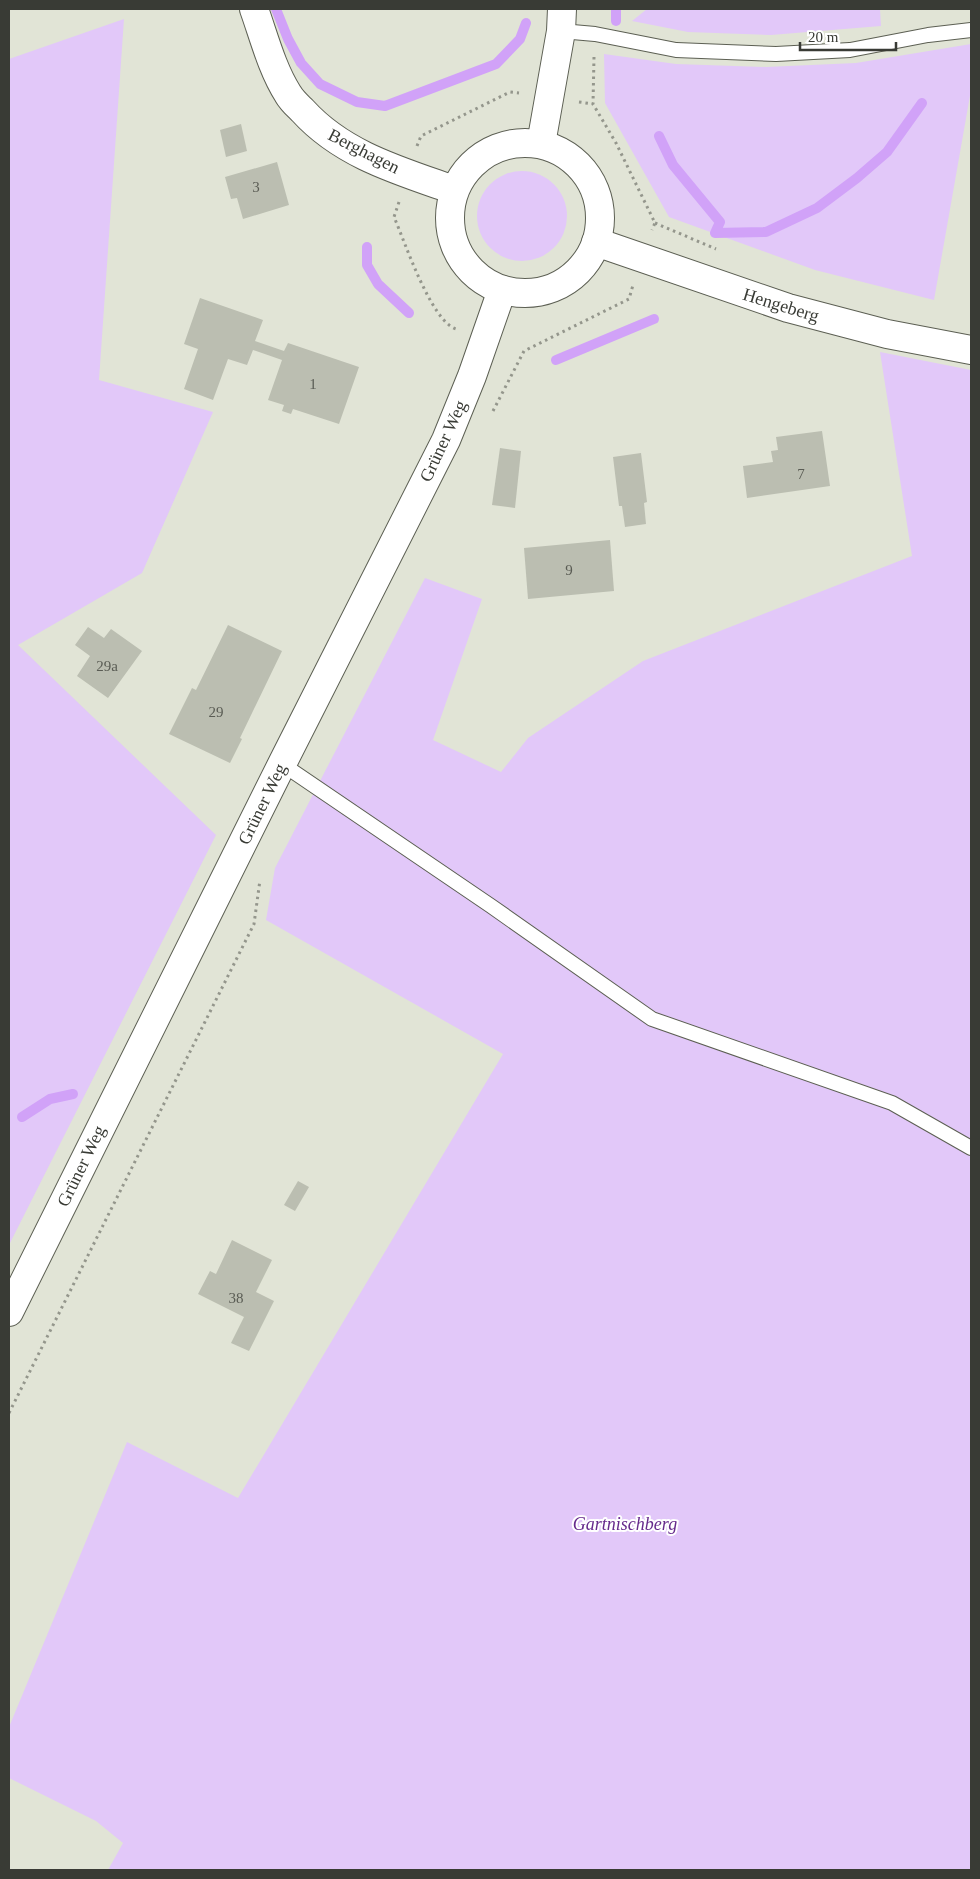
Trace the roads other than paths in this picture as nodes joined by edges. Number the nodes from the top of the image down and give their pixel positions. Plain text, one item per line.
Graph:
1 (254, 9) edge
2 (561, 20) edge
3 (971, 30) edge
4 (541, 144) junction
5 (454, 190) junction
6 (596, 242) junction
7 (502, 290) junction
8 (971, 350) edge
9 (282, 764) junction
10 (971, 1148) edge
11 (9, 1312) edge

1 - 5 street, Berghagen
2 - 3 lane
2 - 4 street
4 - 5 street
4 - 6 street
5 - 7 street
6 - 7 street
6 - 8 street, Hengeberg
7 - 9 street, Grüner Weg
9 - 10 lane
9 - 11 street, Grüner Weg

